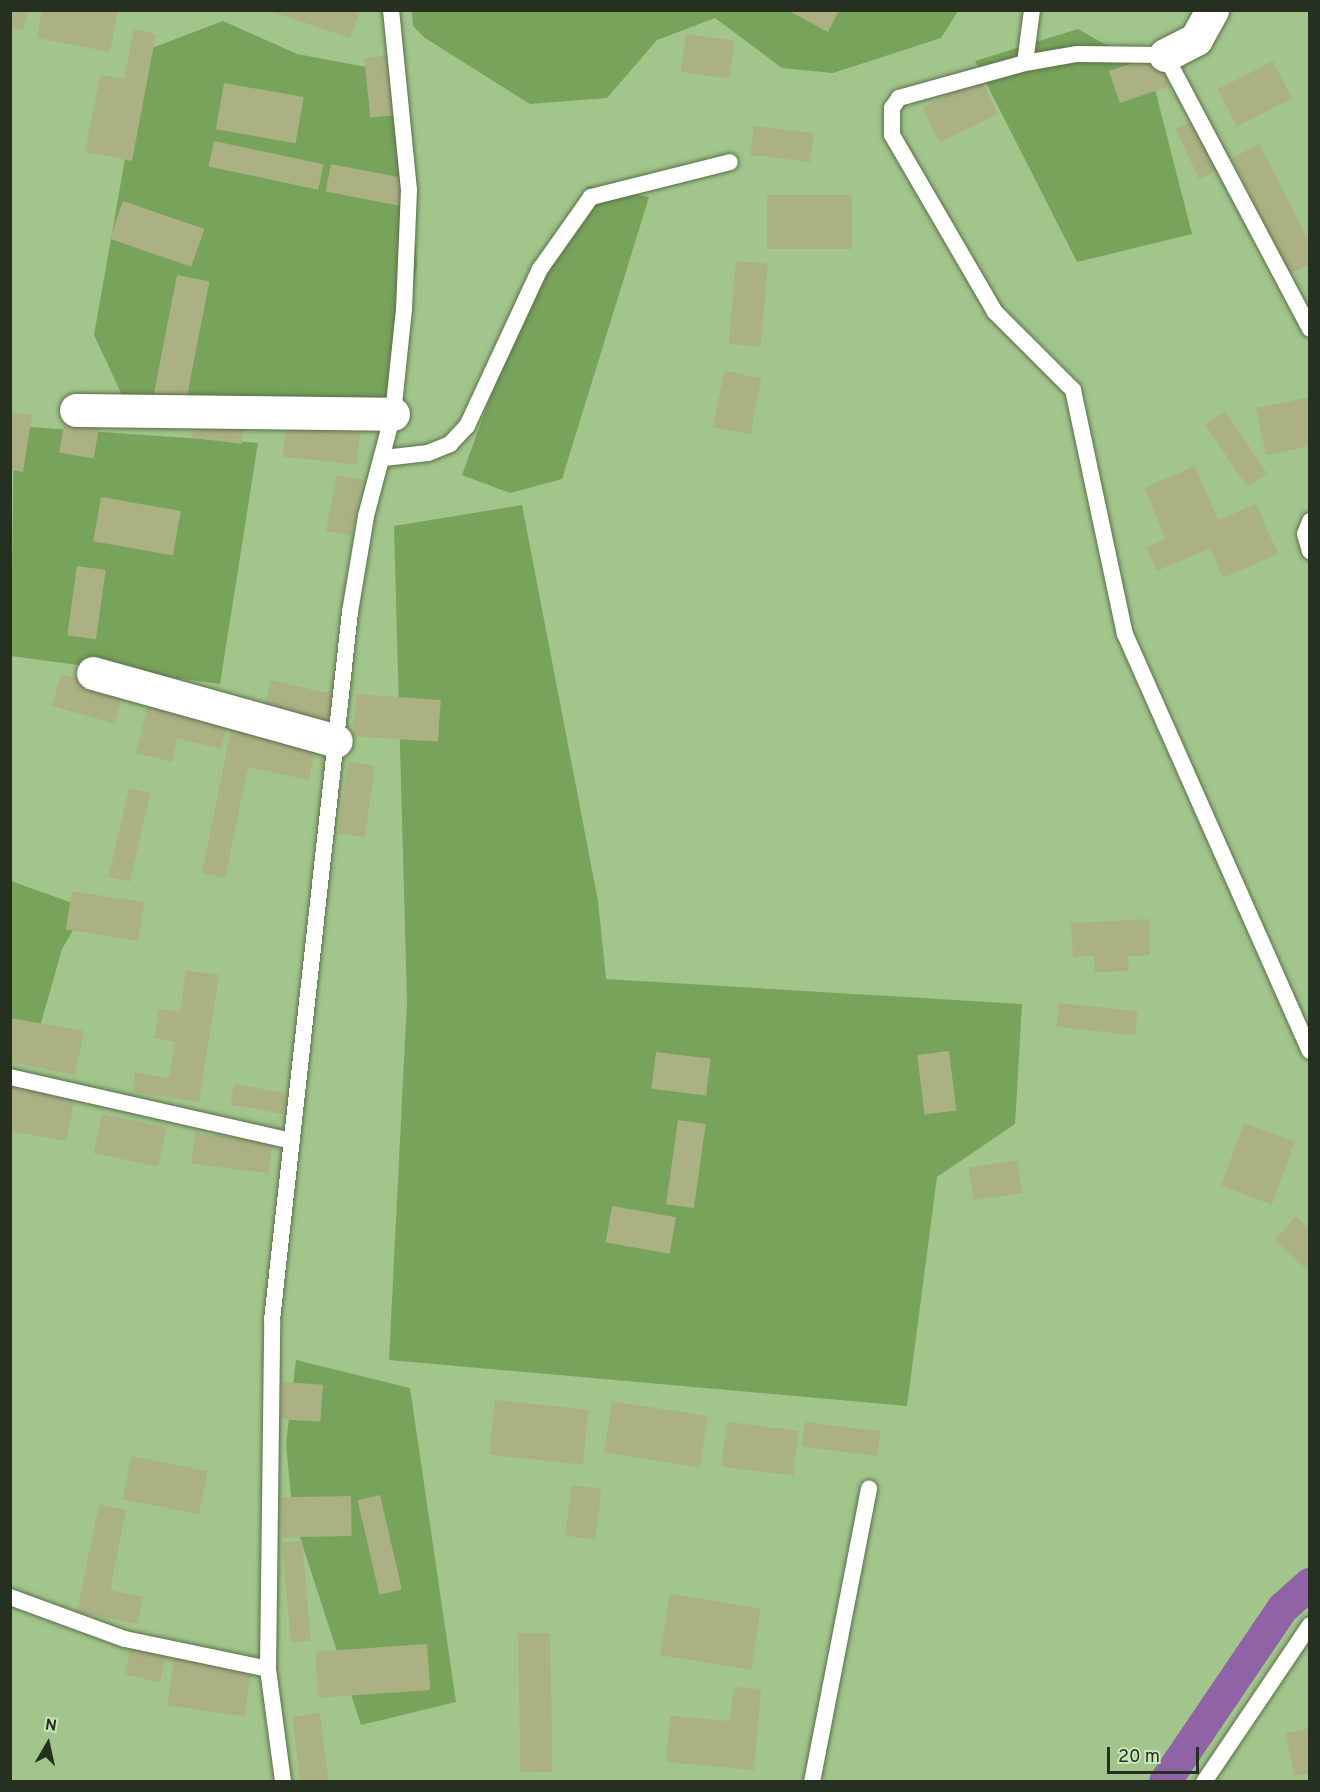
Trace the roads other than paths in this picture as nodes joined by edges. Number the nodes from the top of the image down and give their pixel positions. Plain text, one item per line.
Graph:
1 (391, 10) edge
2 (1032, 10) edge
3 (1212, 10) edge
4 (1165, 55) junction
5 (1025, 63) junction
6 (730, 162) dead end
7 (1310, 329) edge
8 (76, 410) dead end
9 (393, 414) junction
10 (384, 458) junction
11 (1310, 521) edge
12 (1310, 551) edge
13 (93, 673) dead end
14 (336, 741) junction
15 (1310, 1051) edge
16 (10, 1077) edge
17 (292, 1142) junction
18 (869, 1488) dead end
19 (10, 1597) edge
20 (1310, 1625) edge
21 (268, 1669) junction
22 (282, 1782) edge
23 (812, 1782) edge
24 (1204, 1782) edge

1 - 9 lane
2 - 5 lane
3 - 4 street
4 - 5 lane
4 - 7 lane
5 - 15 lane
6 - 10 lane
8 - 9 street
9 - 10 lane
10 - 14 lane
11 - 12 lane
13 - 14 street
14 - 17 lane
16 - 17 lane
17 - 21 lane
18 - 23 lane
19 - 21 lane
20 - 24 lane
21 - 22 lane

